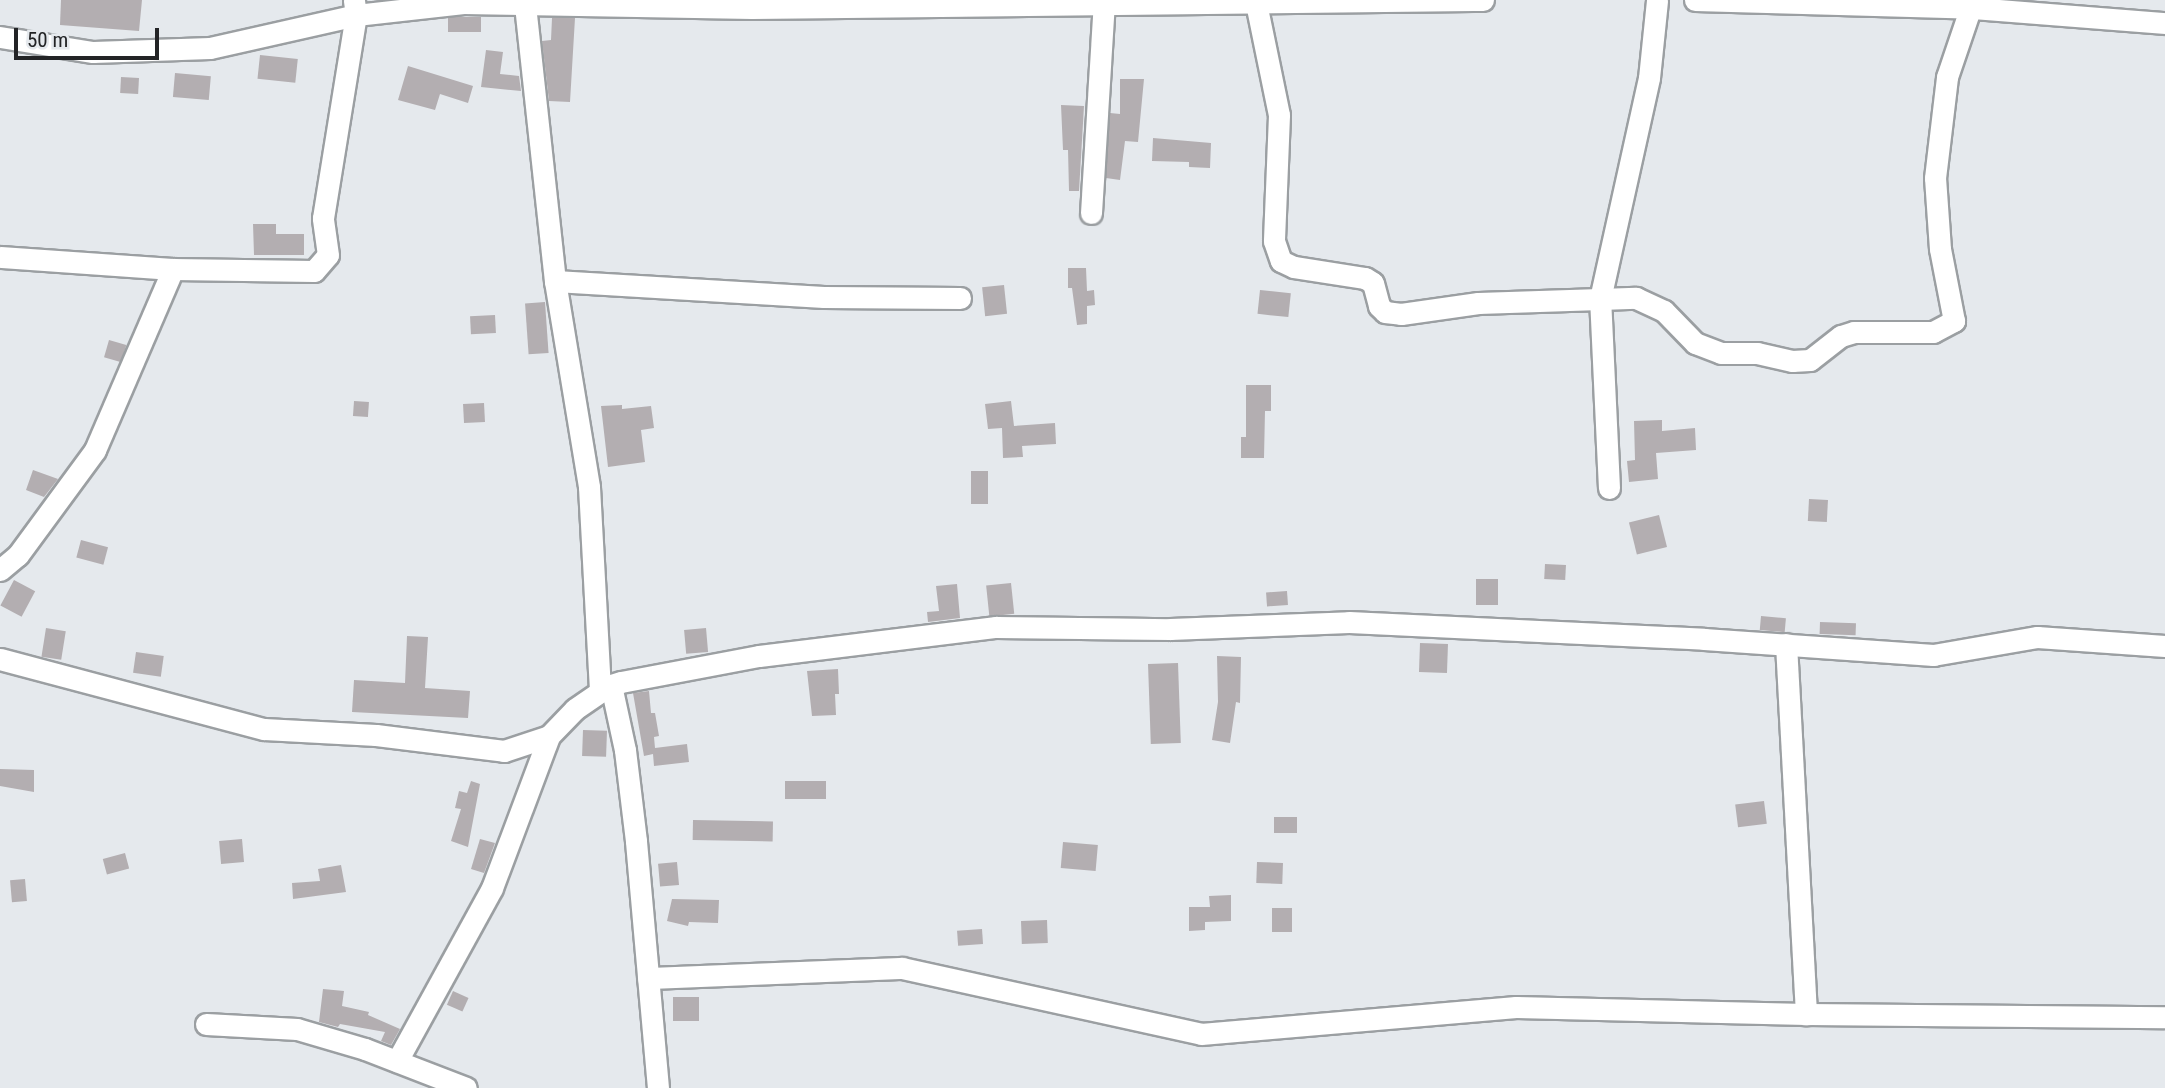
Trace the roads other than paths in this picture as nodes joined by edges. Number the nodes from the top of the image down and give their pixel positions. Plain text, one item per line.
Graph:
1 (1483, 0) edge
2 (1657, 0) edge
3 (1695, 0) edge
4 (1104, 2) junction
5 (1256, 3) junction
6 (1973, 4) edge
7 (525, 5) junction
8 (355, 7) edge
9 (2165, 23) edge
10 (0, 37) edge
11 (1091, 213) dead end
12 (0, 257) edge
13 (173, 269) junction
14 (555, 281) junction
15 (960, 298) dead end
16 (1600, 299) junction
17 (1609, 488) dead end
18 (0, 570) edge
19 (1786, 644) junction
20 (2165, 646) edge
21 (0, 659) edge
22 (605, 688) junction
23 (549, 736) junction
24 (648, 978) junction
25 (1806, 1014) junction
26 (2165, 1017) edge
27 (206, 1024) dead end
28 (397, 1061) junction
29 (466, 1088) edge
30 (658, 1088) edge

1 - 5 street
2 - 16 street
3 - 6 street
4 - 5 street
4 - 7 street
4 - 11 street
5 - 16 street
6 - 9 street
6 - 16 street
7 - 8 street
7 - 14 street
8 - 10 street
8 - 13 street
12 - 13 street
13 - 18 street
14 - 15 street
14 - 22 street
16 - 17 street
19 - 20 street
19 - 22 street
19 - 25 street
21 - 23 street
22 - 23 street
22 - 24 street
23 - 28 street
24 - 25 street
24 - 30 street
25 - 26 street
27 - 28 street
28 - 29 street

